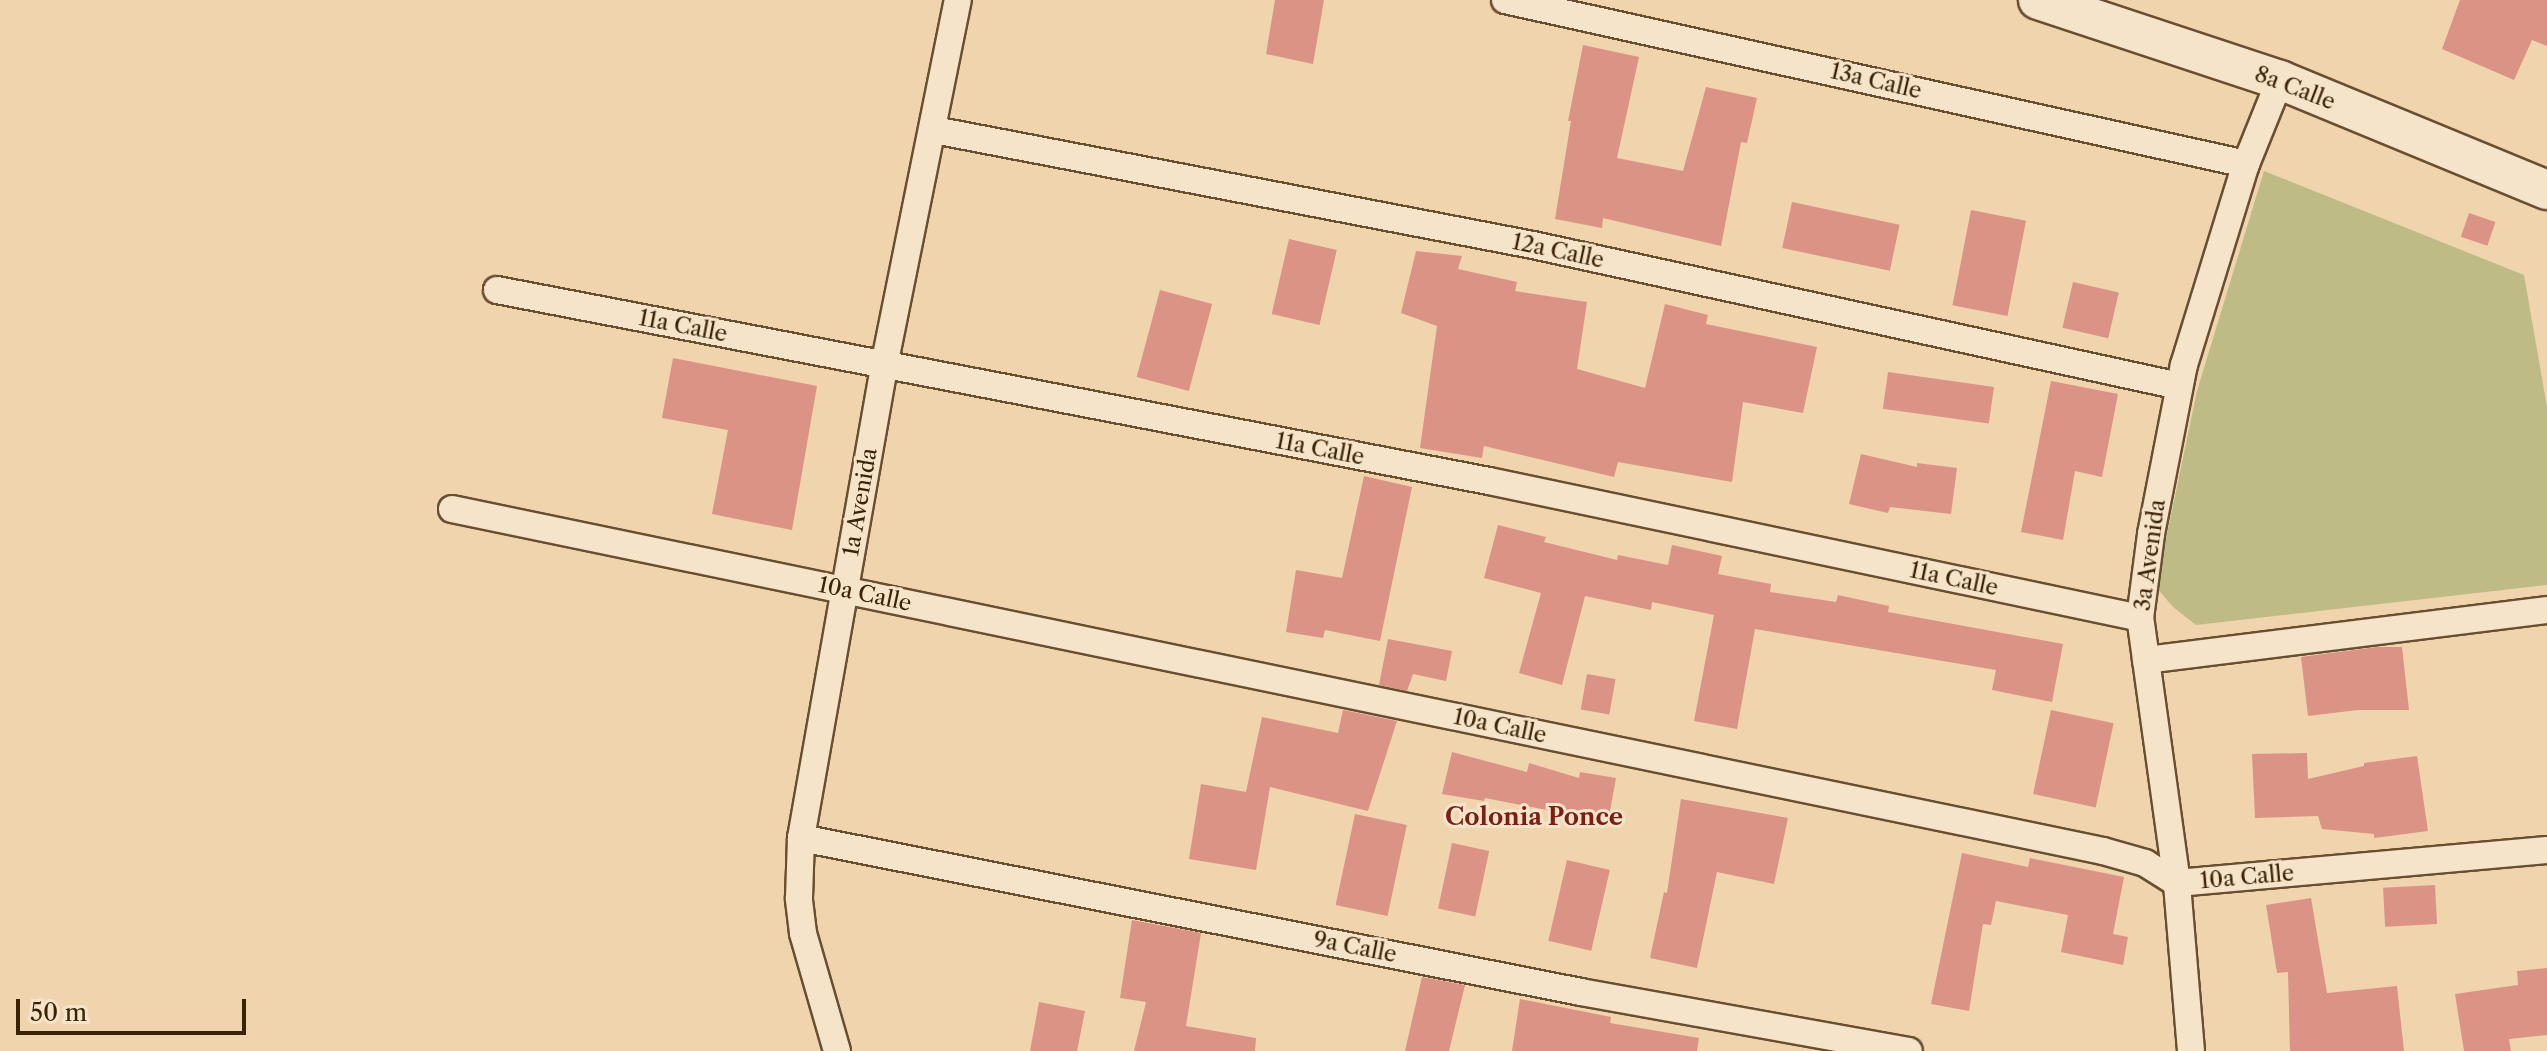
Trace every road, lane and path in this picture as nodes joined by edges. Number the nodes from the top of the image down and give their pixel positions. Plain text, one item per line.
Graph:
1 (958, 0) edge
2 (1505, 0) edge
3 (2038, 0) edge
4 (2280, 80) junction
5 (934, 130) junction
6 (2246, 164) junction
7 (2547, 190) edge
8 (497, 290) dead end
9 (884, 366) junction
10 (2179, 386) junction
11 (452, 509) dead end
12 (845, 590) junction
13 (2547, 610) edge
14 (2140, 618) junction
15 (2146, 660) junction
16 (801, 838) junction
17 (2547, 850) edge
18 (2177, 883) junction
19 (837, 1051) edge
20 (1909, 1051) edge
21 (2191, 1051) edge

1 - 5 street, 1a Avenida
2 - 6 street, 13a Calle
3 - 4 street, 8a Calle
4 - 6 street, 3a Avenida
4 - 7 street, 8a Calle
5 - 9 street, 1a Avenida
5 - 10 street, 12a Calle
6 - 10 street, 3a Avenida
8 - 9 street, 11a Calle
9 - 12 street, 1a Avenida
9 - 14 street, 11a Calle
10 - 14 street, 3a Avenida
11 - 12 street, 10a Calle
12 - 16 street, 1a Avenida
12 - 18 street, 10a Calle
13 - 15 street
14 - 15 street, 3a Avenida
15 - 18 street, 3a Avenida
16 - 19 street, 1a Avenida
16 - 20 street, 9a Calle
17 - 18 street, 10a Calle
18 - 21 street, 3a Avenida

